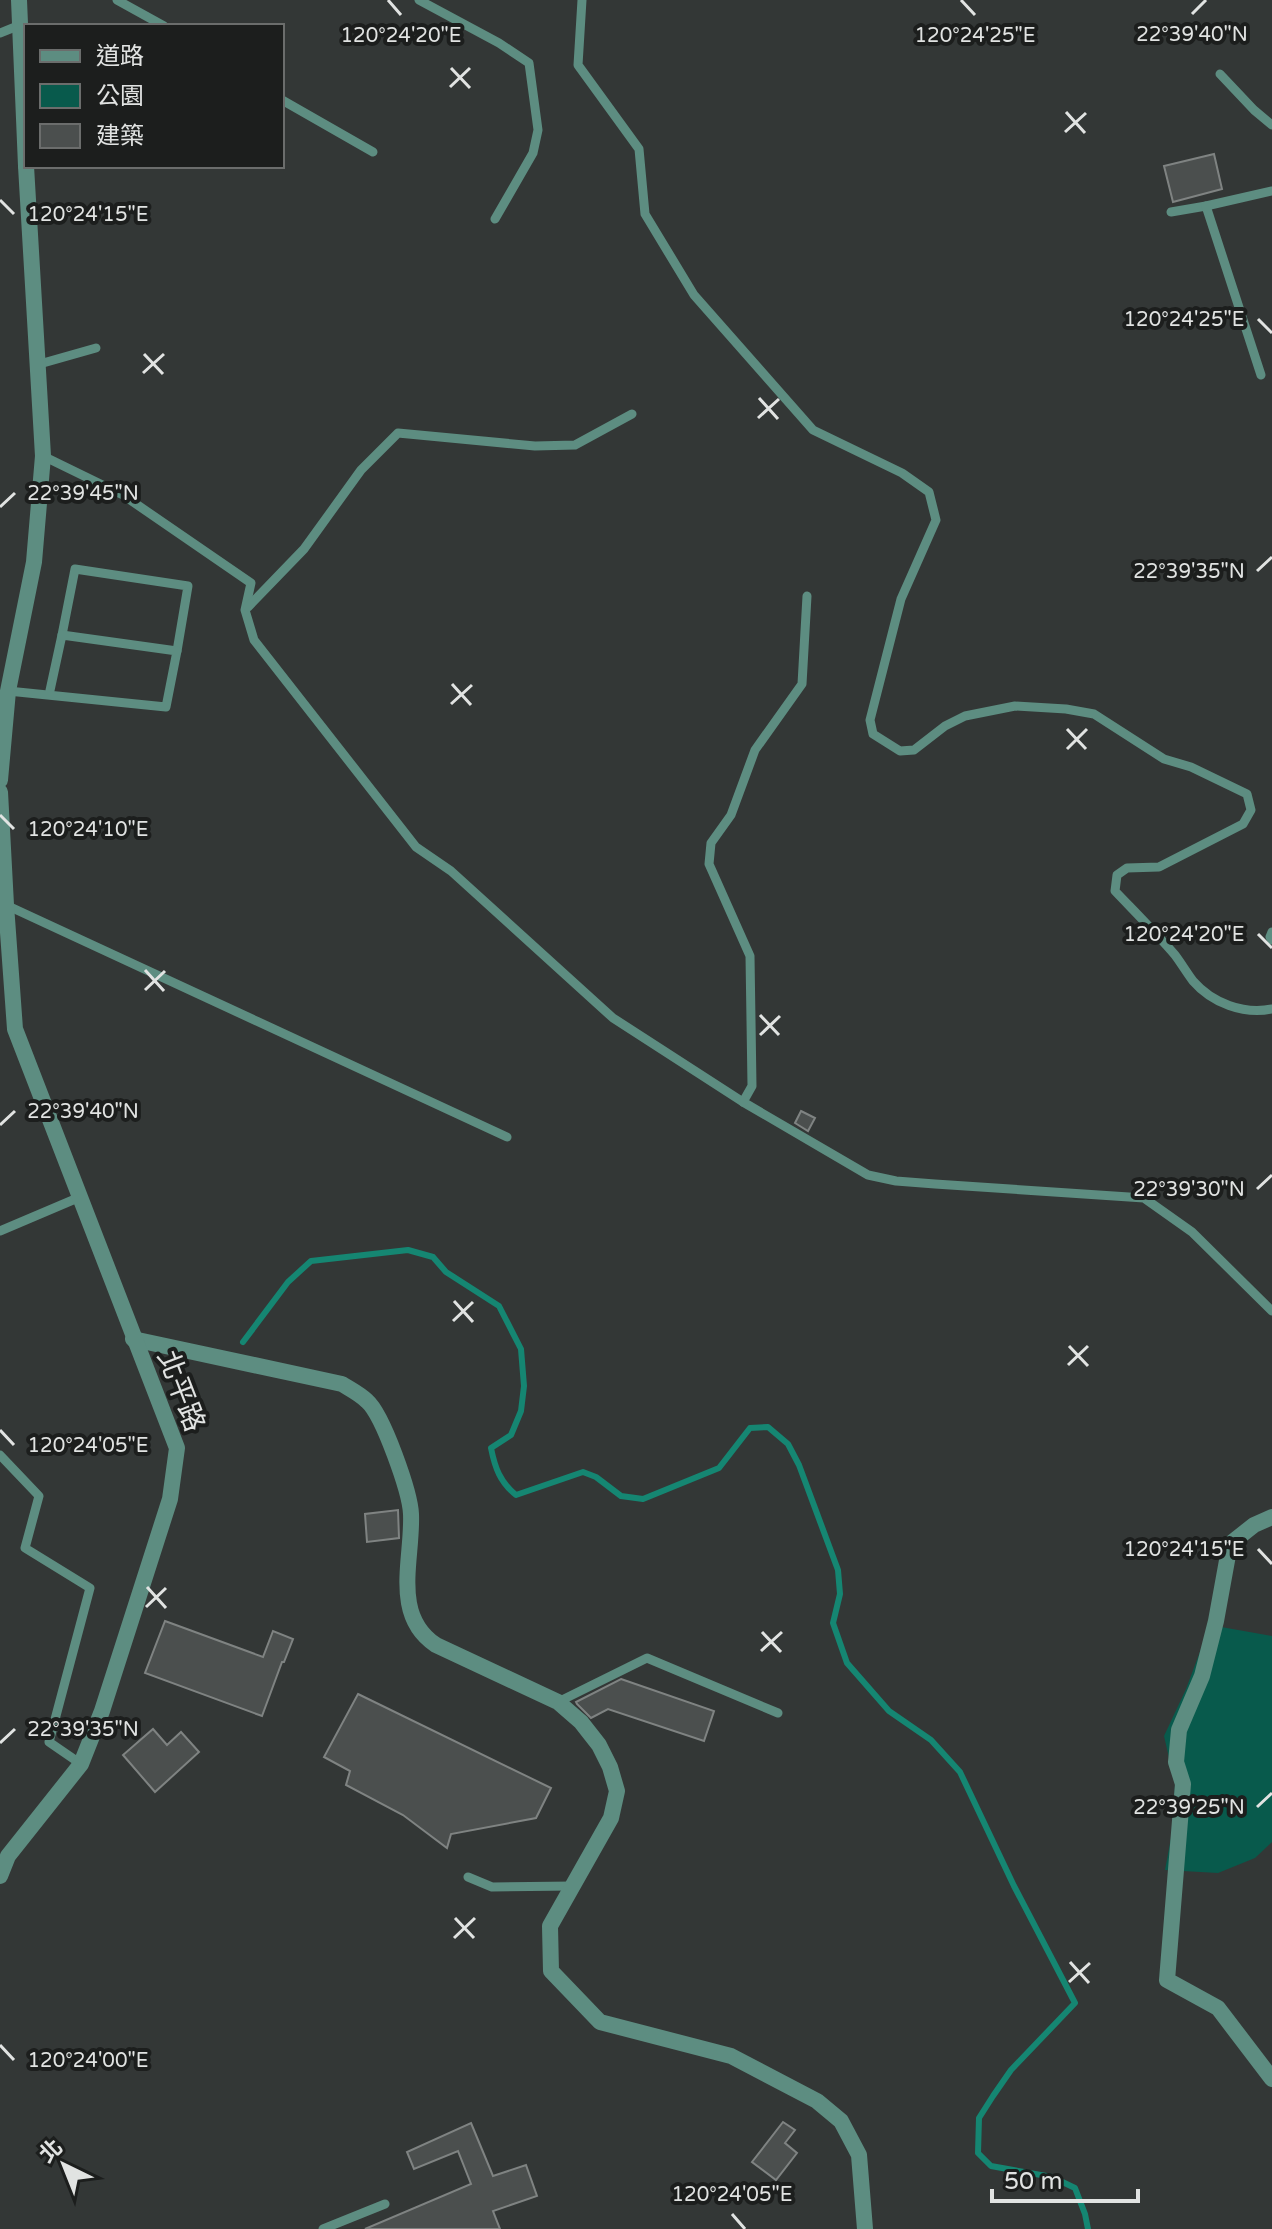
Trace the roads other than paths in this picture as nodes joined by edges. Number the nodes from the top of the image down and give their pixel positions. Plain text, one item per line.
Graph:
1 (19, 0) edge
2 (117, 0) edge
3 (419, 0) edge
4 (582, 0) edge
5 (160, 24) edge
6 (20, 25) junction
7 (0, 33) edge
8 (1220, 74) dead end
9 (284, 101) edge
10 (24, 110) edge
11 (1272, 125) edge
12 (373, 152) dead end
13 (26, 168) edge
14 (1272, 191) edge
15 (1206, 206) junction
16 (1171, 212) dead end
17 (495, 219) dead end
18 (96, 348) dead end
19 (36, 365) junction
20 (1261, 375) dead end
21 (632, 414) dead end
22 (43, 456) junction
23 (807, 596) dead end
24 (245, 610) junction
25 (62, 635) junction
26 (177, 651) junction
27 (8, 691) junction
28 (49, 695) junction
29 (0, 780) edge
30 (0, 792) edge
31 (6, 905) junction
32 (1272, 932) edge
33 (1272, 940) edge
34 (1272, 1009) edge
35 (743, 1102) junction
36 (507, 1137) dead end
37 (80, 1197) junction
38 (0, 1231) edge
39 (1272, 1311) edge
40 (133, 1339) junction
41 (0, 1455) edge
42 (1272, 1517) edge
43 (558, 1702) junction
44 (778, 1713) dead end
45 (81, 1764) junction
46 (0, 1876) edge
47 (468, 1877) dead end
48 (573, 1886) junction
49 (1272, 2079) edge
50 (385, 2204) dead end
51 (323, 2229) edge
52 (865, 2229) edge

1 - 6 street
2 - 5 lane
3 - 17 lane
4 - 34 lane
6 - 7 lane
6 - 10 street
8 - 11 lane
9 - 12 lane
13 - 19 street
14 - 15 lane
15 - 16 lane
15 - 20 lane
18 - 19 lane
19 - 22 street
21 - 24 lane
22 - 24 lane
22 - 27 street
23 - 35 lane
24 - 35 lane
25 - 26 lane
25 - 26 lane
25 - 28 lane
26 - 28 lane
27 - 28 lane
27 - 29 street
30 - 31 street, 北平路
31 - 36 lane
31 - 37 street, 北平路
32 - 33 lane
35 - 39 lane
37 - 38 lane
37 - 40 street, 北平路
40 - 43 street
40 - 45 street, 北平路
41 - 45 lane
42 - 49 street
43 - 44 lane
43 - 48 street
45 - 46 street, 北平路
47 - 48 lane
48 - 52 street
50 - 51 lane

